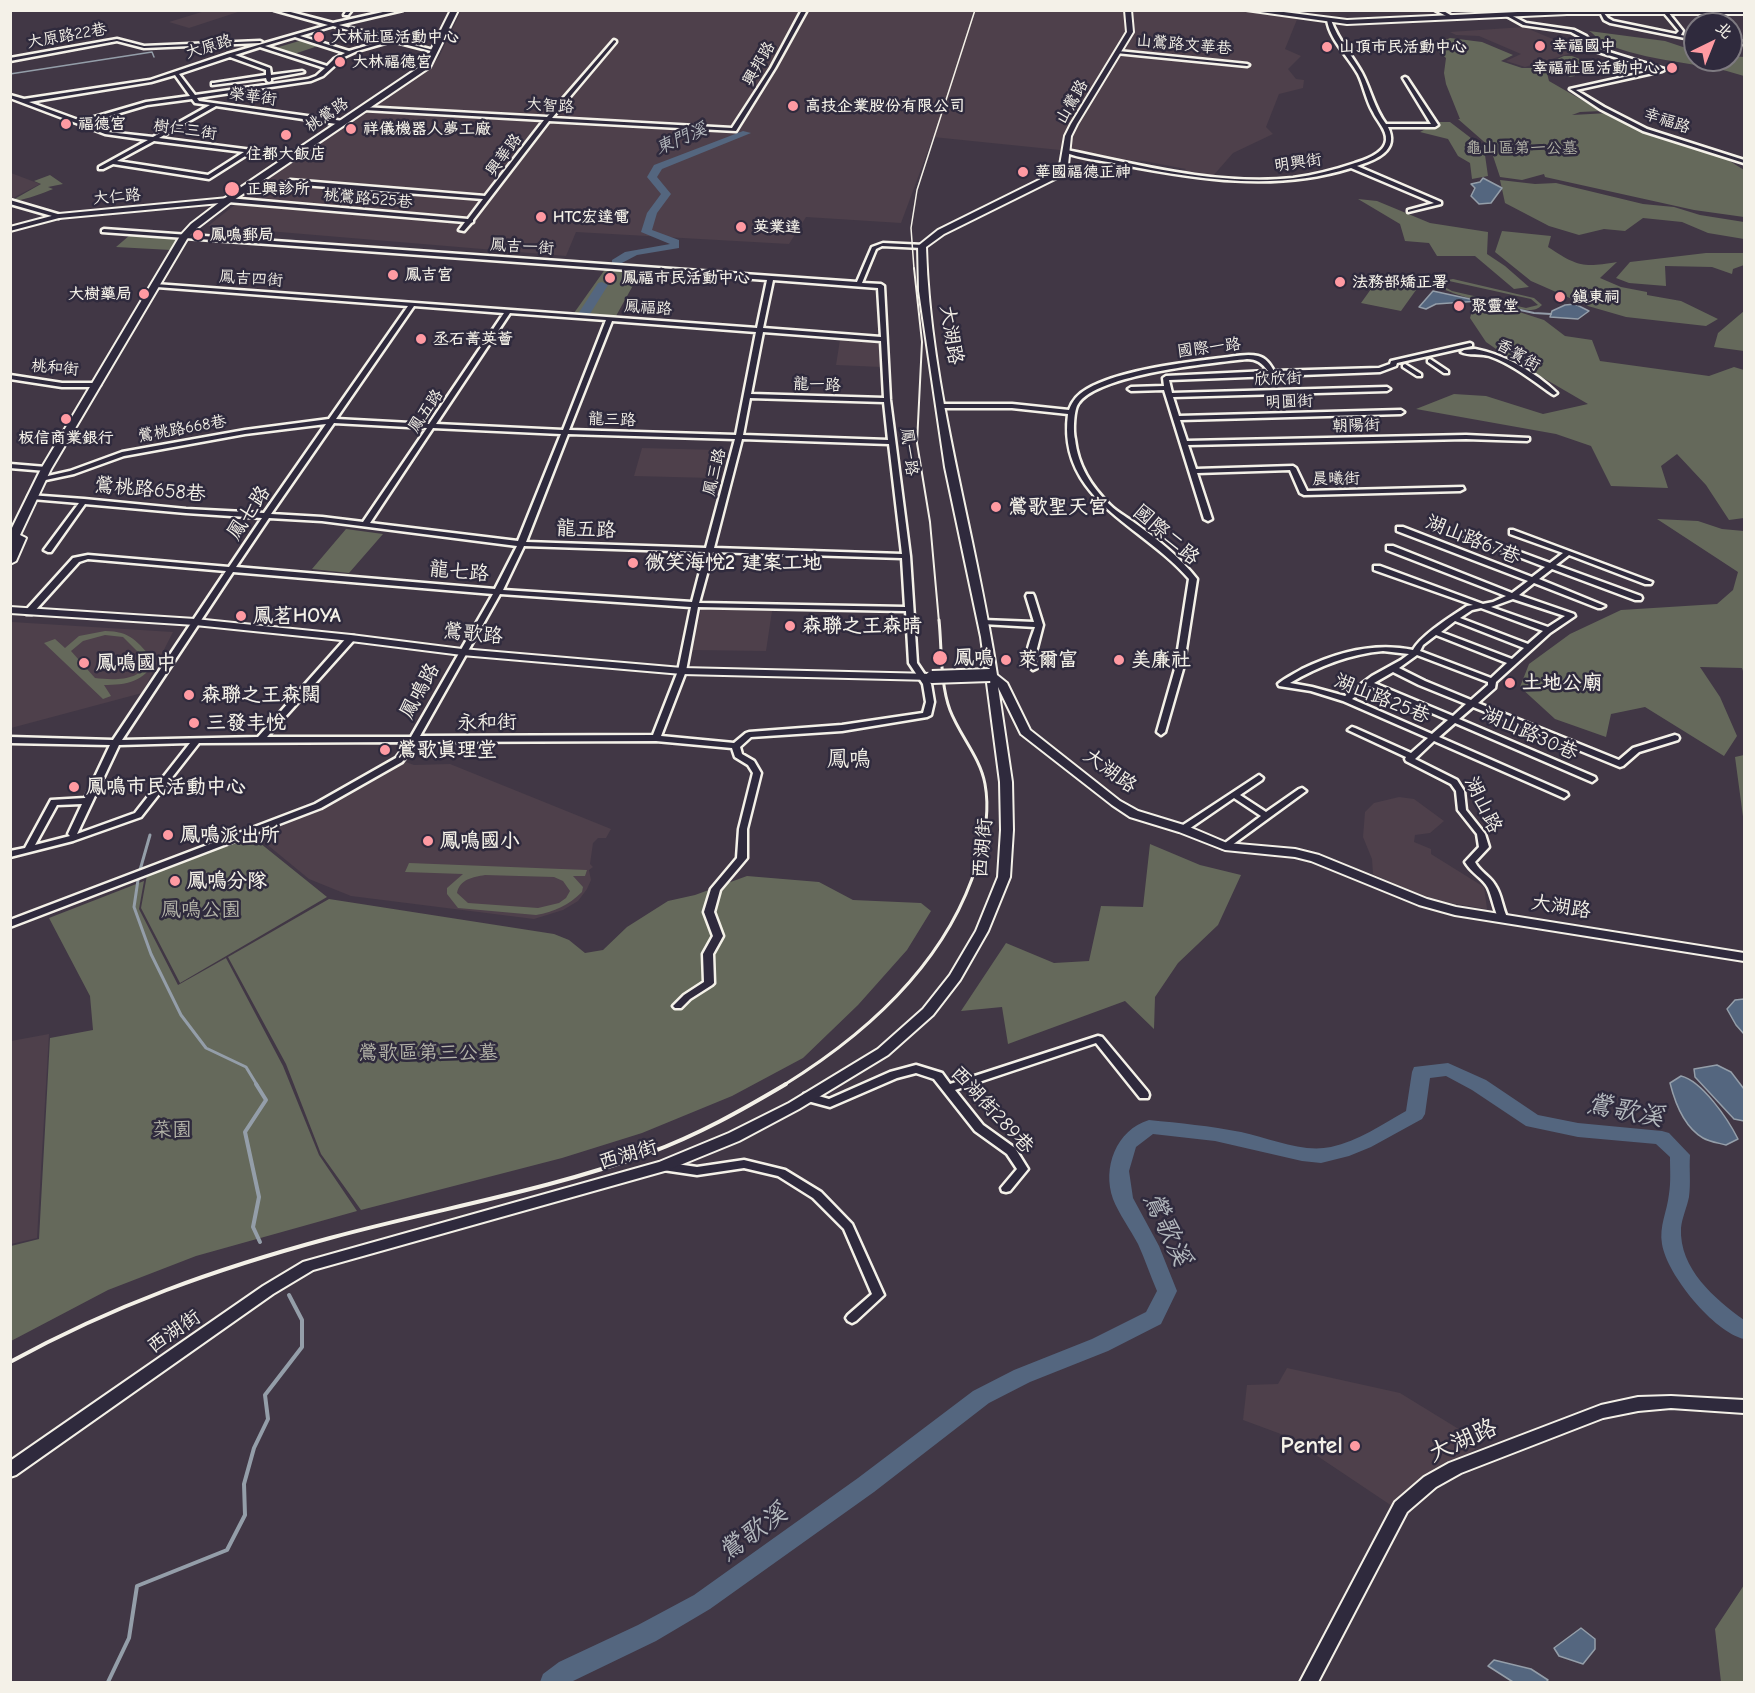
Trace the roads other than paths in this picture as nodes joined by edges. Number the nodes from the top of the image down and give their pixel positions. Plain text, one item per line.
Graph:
1 (276, 10) edge
2 (350, 10) edge
3 (401, 10) edge
4 (455, 10) edge
5 (805, 10) edge
6 (1128, 10) edge
7 (1249, 10) edge
8 (1437, 10) edge
9 (1572, 11) edge
10 (1698, 11) edge
11 (1602, 12) edge
12 (1744, 12) edge
13 (1666, 13) junction
14 (1507, 14) junction
15 (1450, 16) junction
16 (362, 18) junction
17 (1329, 21) junction
18 (332, 25) junction
19 (1678, 35) junction
20 (296, 36) junction
21 (1683, 36) edge
22 (391, 40) junction
23 (614, 41) dead end
24 (271, 43) junction
25 (259, 46) junction
26 (435, 51) junction
27 (1118, 52) junction
28 (350, 53) junction
29 (229, 55) junction
30 (10, 60) edge
31 (1247, 64) dead end
32 (329, 68) junction
33 (176, 72) junction
34 (302, 72) dead end
35 (269, 77) junction
36 (1405, 78) dead end
37 (214, 84) dead end
38 (269, 86) junction
39 (10, 96) edge
40 (192, 98) junction
41 (23, 101) junction
42 (215, 105) junction
43 (364, 108) junction
44 (548, 119) junction
45 (80, 123) junction
46 (343, 123) junction
47 (1384, 126) junction
48 (734, 130) joint
49 (154, 139) junction
50 (248, 152) junction
51 (1067, 152) junction
52 (291, 157) junction
53 (113, 162) junction
54 (1744, 162) edge
55 (1352, 166) junction
56 (101, 168) dead end
57 (290, 182) dead end
58 (488, 198) junction
59 (228, 200) junction
60 (10, 202) edge
61 (1410, 211) dead end
62 (59, 216) junction
63 (471, 221) junction
64 (10, 229) edge
65 (462, 230) dead end
66 (104, 231) dead end
67 (183, 238) junction
68 (922, 246) junction
69 (770, 278) junction
70 (859, 284) junction
71 (157, 285) junction
72 (412, 304) junction
73 (508, 311) junction
74 (610, 319) junction
75 (761, 330) junction
76 (882, 339) junction
77 (1470, 345) dead end
78 (1430, 361) dead end
79 (1394, 365) junction
80 (1406, 366) dead end
81 (1446, 372) dead end
82 (1272, 373) junction
83 (1419, 375) dead end
84 (10, 377) edge
85 (97, 385) junction
86 (1131, 389) dead end
87 (1387, 389) dead end
88 (1168, 392) junction
89 (1554, 393) dead end
90 (746, 396) junction
91 (887, 400) junction
92 (940, 406) junction
93 (1073, 412) junction
94 (1401, 412) dead end
95 (1177, 418) junction
96 (331, 421) junction
97 (432, 426) junction
98 (566, 432) junction
99 (739, 438) junction
100 (1527, 439) dead end
101 (893, 442) junction
102 (1185, 443) junction
103 (10, 466) edge
104 (1194, 471) junction
105 (45, 475) junction
106 (1460, 489) dead end
107 (34, 497) junction
108 (84, 501) junction
109 (267, 515) junction
110 (1208, 519) dead end
111 (365, 525) junction
112 (1400, 529) dead end
113 (1513, 532) dead end
114 (1463, 534) dead end
115 (520, 544) junction
116 (10, 545) edge
117 (1390, 548) dead end
118 (48, 550) dead end
119 (710, 550) junction
120 (1567, 553) junction
121 (906, 556) junction
122 (10, 561) edge
123 (1550, 567) junction
124 (232, 568) junction
125 (1377, 568) dead end
126 (1534, 582) junction
127 (1648, 582) dead end
128 (498, 592) junction
129 (1030, 596) dead end
130 (1513, 596) junction
131 (1638, 598) dead end
132 (695, 605) junction
133 (1482, 606) junction
134 (1600, 606) dead end
135 (910, 609) junction
136 (10, 610) edge
137 (29, 612) junction
138 (1454, 618) junction
139 (195, 622) junction
140 (983, 622) junction
141 (1039, 625) junction
142 (1548, 630) junction
143 (1435, 632) junction
144 (351, 638) junction
145 (1530, 647) junction
146 (462, 652) junction
147 (1416, 652) junction
148 (1513, 662) junction
149 (1033, 668) dead end
150 (1394, 669) junction
151 (682, 671) junction
152 (990, 675) junction
153 (927, 679) junction
154 (1492, 681) junction
155 (1368, 683) junction
156 (1346, 699) junction
157 (1474, 704) junction
158 (1456, 719) junction
159 (1352, 730) dead end
160 (1161, 732) dead end
161 (656, 738) junction
162 (1435, 738) junction
163 (1675, 738) dead end
164 (10, 740) edge
165 (197, 740) junction
166 (260, 740) junction
167 (412, 741) junction
168 (116, 742) junction
169 (736, 746) junction
170 (1412, 757) junction
171 (1260, 778) dead end
172 (1592, 779) dead end
173 (1302, 791) dead end
174 (1235, 795) junction
175 (1564, 795) dead end
176 (88, 801) junction
177 (1266, 816) junction
178 (1183, 829) junction
179 (72, 834) dead end
180 (1225, 846) junction
181 (28, 850) junction
182 (10, 854) edge
183 (1503, 919) junction
184 (10, 924) edge
185 (1744, 957) edge
186 (678, 1006) dead end
187 (948, 1089) junction
188 (1144, 1095) dead end
189 (808, 1097) junction
190 (663, 1166) junction
191 (1006, 1188) dead end
192 (852, 1318) dead end
193 (1744, 1407) edge
194 (10, 1470) edge
195 (1309, 1683) edge

1 - 18 street
2 - 16 street
3 - 16 street, 大原路
4 - 26 main road, 桃鶯路
5 - 48 street, 興邦路
6 - 27 street, 山鶯路
7 - 17 street
8 - 15 street
9 - 11 street
9 - 14 street
10 - 12 street
10 - 13 street
11 - 13 street
11 - 19 street
13 - 19 street
14 - 15 street
14 - 54 street, 幸福路
15 - 17 street
16 - 18 street, 大原路
17 - 47 street
18 - 20 street, 大原路
18 - 22 street
19 - 21 street
20 - 24 street, 大原路
20 - 28 street
22 - 26 street
22 - 28 street
23 - 44 street, 興華路
24 - 25 street, 大原路
24 - 30 street, 大原路22巷
25 - 29 street, 大原路
25 - 32 street
26 - 43 main road, 桃鶯路
27 - 31 street, 山鶯路文華巷
27 - 51 street, 山鶯路
28 - 32 street
29 - 33 street, 大原路
29 - 35 street
32 - 38 street
33 - 40 street
33 - 41 street, 大原路
34 - 35 street
35 - 37 street
35 - 38 street
36 - 47 street
38 - 40 street
39 - 41 street, 樹仁三街
40 - 42 street, 榮華街
40 - 45 street
41 - 45 street, 樹仁三街
42 - 46 street, 榮華街
42 - 49 street
43 - 44 street, 大智路
43 - 46 main road, 桃鶯路
44 - 48 street, 大智路
44 - 58 street, 興華路
45 - 49 street, 樹仁三街
46 - 52 main road, 桃鶯路
47 - 55 street, 明興街
49 - 50 street, 樹仁三街
49 - 53 street
50 - 52 street, 樹仁三街
50 - 53 street
51 - 55 street, 明興街
51 - 68 street, 山鶯路
52 - 59 main road, 桃鶯路
53 - 56 street
55 - 61 street
57 - 58 street
58 - 63 street, 興華路
59 - 62 street, 大仁路
59 - 63 street, 桃鶯路525巷
59 - 67 main road, 桃鶯路
60 - 62 street
62 - 64 street, 大仁路
63 - 65 street, 興華路
66 - 67 street, 鳳吉一街
67 - 69 street, 鳳吉一街
67 - 71 main road, 桃鶯路
68 - 70 street
68 - 92 street, 大湖路
69 - 70 street, 鳳吉一街
69 - 75 street, 鳳三路
70 - 76 street, 鳳一路
71 - 72 street, 鳳吉四街
71 - 85 main road, 桃鶯路
72 - 73 street, 鳳福路
72 - 96 street, 鳳七路
73 - 74 street, 鳳福路
73 - 97 street, 鳳五路
74 - 75 street, 鳳福路
74 - 98 street, 鳳鳴路
75 - 76 street, 鳳福路
75 - 90 street, 鳳三路
76 - 91 street, 鳳一路
77 - 79 street, 香賓街
78 - 81 street
79 - 82 street, 香賓街
79 - 89 street, 香賓街
80 - 83 street
82 - 88 street, 國際一路
82 - 93 street, 國際一路
84 - 85 street, 桃和街
85 - 105 main road
86 - 88 street, 欣欣街
87 - 88 street, 欣欣街
88 - 95 street
90 - 91 street, 龍一路
90 - 99 street, 鳳三路
91 - 101 street, 鳳一路
92 - 93 street
92 - 140 street, 大湖路
93 - 160 street, 國際二路
94 - 95 street, 明圓街
95 - 102 street
96 - 97 street, 龍三路
96 - 105 street, 鶯桃路668巷
96 - 109 street, 鳳七路
97 - 98 street, 龍三路
97 - 111 street, 鳳五路
98 - 99 street, 龍三路
98 - 115 street, 鳳鳴路
99 - 101 street, 龍三路
99 - 119 street, 鳳三路
100 - 102 street, 朝陽街
101 - 121 street, 鳳一路
102 - 104 street
103 - 105 street, 鶯桃路668巷
104 - 106 street, 晨曦街
104 - 110 street
105 - 107 main road
107 - 108 street, 鶯桃路658巷
107 - 116 main road
107 - 122 main road
108 - 109 street, 鶯桃路658巷
108 - 118 street
109 - 111 street, 龍五路
109 - 124 street, 鳳七路
111 - 115 street, 龍五路
112 - 126 street, 湖山路67巷
113 - 120 street
114 - 123 street
115 - 119 street, 龍五路
115 - 128 street, 鳳鳴路
117 - 130 street
119 - 121 street, 龍五路
119 - 132 street, 鳳三路
120 - 123 street
120 - 127 street
121 - 135 street, 鳳一路
123 - 126 street
123 - 131 street
124 - 128 street, 龍七路
124 - 137 street, 龍七路
124 - 139 street, 鳳七路
125 - 133 street
126 - 130 street
126 - 134 street, 湖山路67巷
128 - 132 street, 龍七路
128 - 146 street, 鳳鳴路
129 - 141 street
130 - 133 street
130 - 142 street
132 - 135 street, 龍七路
132 - 151 street, 鳳三路
133 - 138 street
133 - 142 street
135 - 153 street, 鳳一路
136 - 137 street, 鶯歌路
137 - 139 street, 鶯歌路
138 - 143 street
138 - 145 street
139 - 144 street, 鶯歌路
139 - 168 street, 鳳七路
140 - 141 street
140 - 152 street, 大湖路
141 - 149 street
142 - 145 street
143 - 147 street
143 - 148 street
144 - 146 street, 鶯歌路
144 - 166 street
145 - 148 street
146 - 151 street, 鶯歌路
146 - 167 street, 鳳鳴路
147 - 150 street
147 - 154 street
147 - 156 street, 湖山路25巷
148 - 154 street
150 - 155 street
150 - 157 street
151 - 153 street, 鶯歌路
151 - 161 street, 鳳三路
152 - 153 street, 鶯歌路, bridge
152 - 178 street, 大湖路
152 - 189 street, 西湖街
153 - 169 street
154 - 157 street
155 - 156 street
155 - 158 street, 湖山路30巷
156 - 162 street, 湖山路25巷
157 - 158 street
157 - 163 street
158 - 162 street
158 - 172 street, 湖山路30巷
159 - 170 street
161 - 167 street, 永和街
161 - 169 street, 永和街
162 - 170 street
162 - 175 street, 湖山路25巷
164 - 168 street, 永和街
165 - 166 street, 永和街
165 - 168 street, 永和街
165 - 181 street
166 - 167 street, 永和街
167 - 184 street, 鳳鳴路
168 - 176 street, 鳳七路
169 - 186 street
170 - 183 street, 湖山路
171 - 174 street
173 - 177 street
174 - 177 street
174 - 178 street
176 - 179 street, 鳳七路
176 - 181 street
177 - 180 street
178 - 180 street, 大湖路
180 - 183 street, 大湖路
181 - 182 street
183 - 185 street, 大湖路
187 - 188 street
187 - 189 street, 西湖街289巷
187 - 191 street, 西湖街289巷
189 - 190 street, 西湖街
190 - 192 street
190 - 194 street, 西湖街
193 - 195 street, 大湖路

